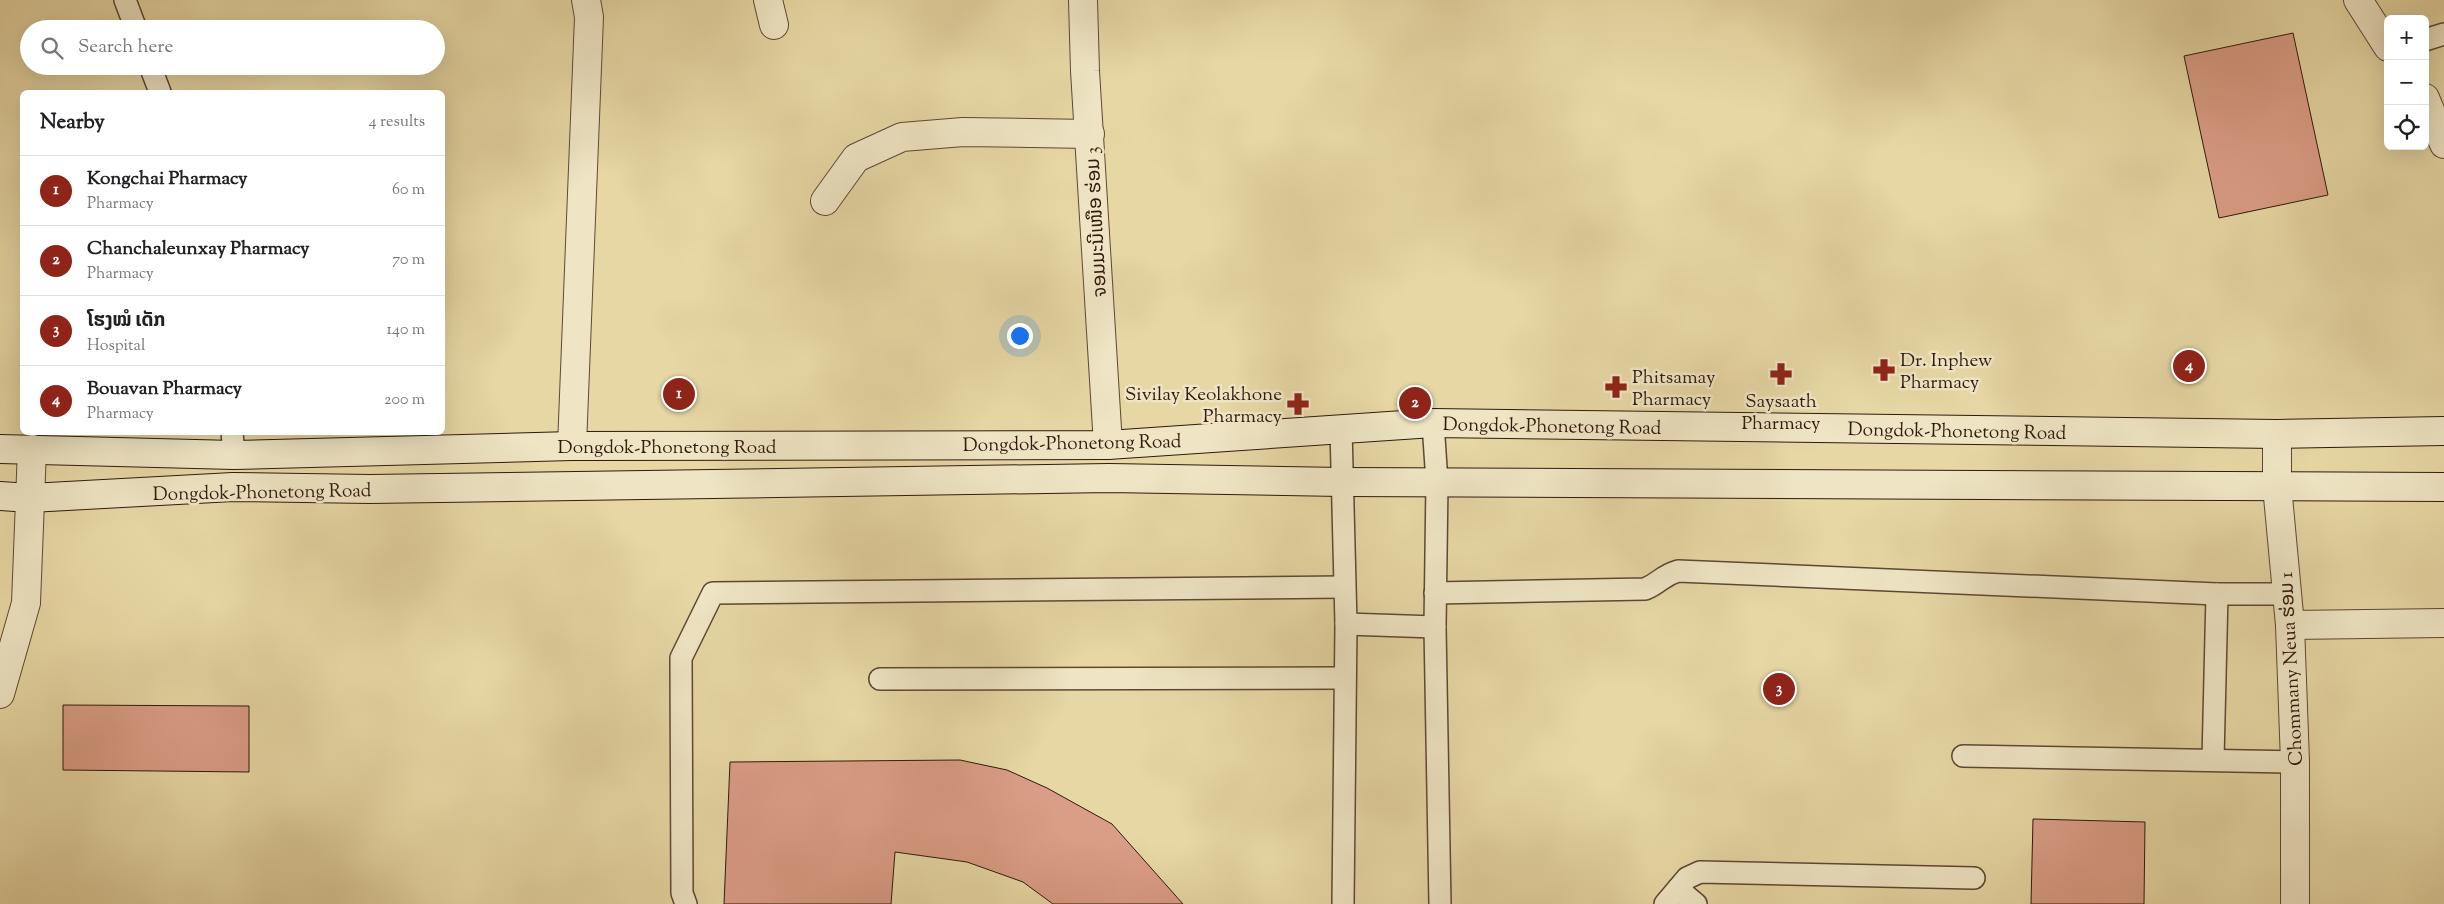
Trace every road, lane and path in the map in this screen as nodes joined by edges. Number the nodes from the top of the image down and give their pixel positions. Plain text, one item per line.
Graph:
1 (125, 0) edge
2 (586, 0) edge
3 (1083, 0) edge
4 (2358, 0) edge
5 (133, 20) edge
6 (2444, 34) edge
7 (2429, 39) edge
8 (2384, 41) edge
9 (153, 75) edge
10 (159, 90) edge
11 (2428, 105) edge
12 (1090, 134) junction
13 (2444, 144) edge
14 (825, 201) dead end
15 (1433, 423) junction
16 (1341, 429) junction
17 (2444, 431) edge
18 (2277, 434) junction
19 (233, 444) edge
20 (1108, 445) junction
21 (572, 446) junction
22 (0, 449) edge
23 (32, 449) junction
24 (1341, 482) junction
25 (1437, 482) junction
26 (2277, 486) junction
27 (2444, 487) edge
28 (0, 496) edge
29 (30, 498) junction
30 (1344, 587) junction
31 (1435, 594) junction
32 (2217, 594) junction
33 (2287, 594) junction
34 (2444, 623) edge
35 (1346, 624) junction
36 (2290, 625) junction
37 (1435, 627) junction
38 (1344, 678) junction
39 (880, 679) dead end
40 (0, 694) edge
41 (1963, 756) dead end
42 (2213, 759) junction
43 (2295, 762) junction
44 (1974, 878) dead end
45 (1671, 896) edge
46 (686, 904) edge
47 (1344, 904) edge
48 (1440, 904) edge
49 (1696, 904) edge
50 (2295, 904) edge

1 - 5 lane
2 - 21 main road
3 - 12 main road, ຈອມມະນີເໜືອ ຮ່ອມ 3
4 - 8 main road
6 - 7 lane
9 - 10 lane
11 - 13 main road
12 - 14 main road
12 - 20 main road, ຈອມມະນີເໜືອ ຮ່ອມ 3
15 - 16 main road, Dongdok-Phonetong Road
15 - 18 main road, Dongdok-Phonetong Road
15 - 25 lane
16 - 20 main road, Dongdok-Phonetong Road
16 - 24 lane
17 - 18 main road, Dongdok-Phonetong Road
18 - 26 main road, Chommany Neua ຮ່ອມ 1
19 - 21 main road, Dongdok-Phonetong Road
19 - 23 main road, Dongdok-Phonetong Road
20 - 21 main road, Dongdok-Phonetong Road
22 - 23 main road, Dongdok-Phonetong Road
23 - 29 main road
24 - 25 main road, Dongdok-Phonetong Road
24 - 29 main road, Dongdok-Phonetong Road
24 - 30 lane
25 - 26 main road, Dongdok-Phonetong Road
25 - 31 lane
26 - 27 main road, Dongdok-Phonetong Road
26 - 33 main road, Chommany Neua ຮ່ອມ 1
28 - 29 main road, Dongdok-Phonetong Road
29 - 40 main road
30 - 35 lane
30 - 46 lane
31 - 32 lane
31 - 37 lane
32 - 33 lane
32 - 42 lane
33 - 36 main road, Chommany Neua ຮ່ອມ 1
34 - 36 main road
35 - 37 lane
35 - 38 lane
36 - 43 main road, Chommany Neua ຮ່ອມ 1
37 - 48 lane
38 - 39 lane
38 - 47 lane
41 - 42 lane
42 - 43 lane
43 - 50 main road, Chommany Neua ຮ່ອມ 1
44 - 45 lane
45 - 49 lane

